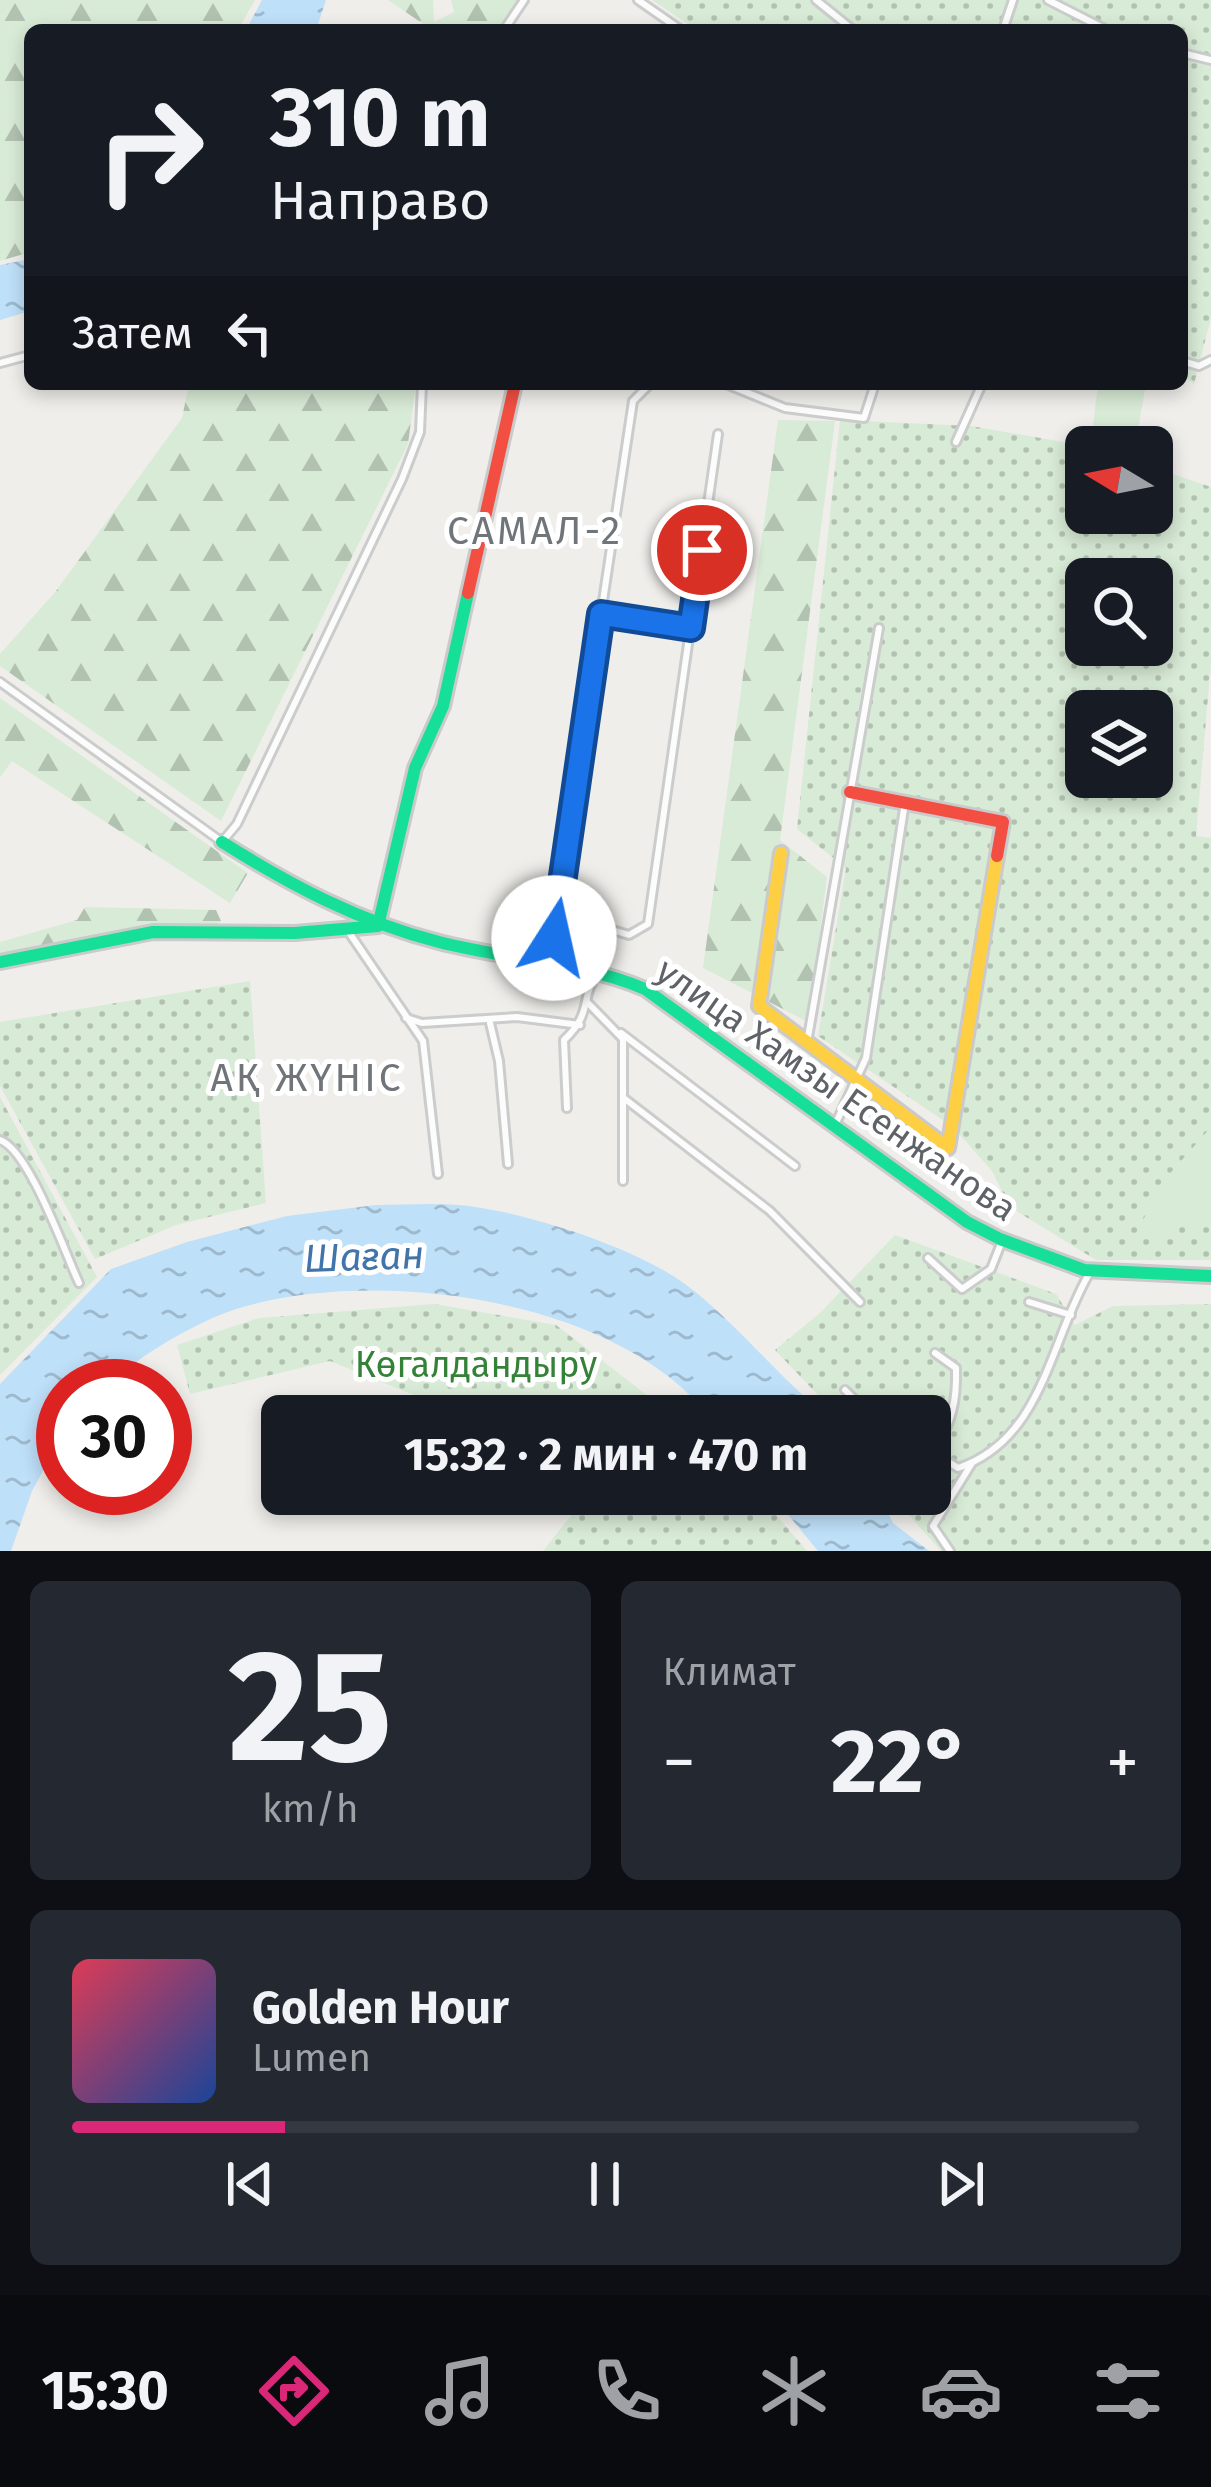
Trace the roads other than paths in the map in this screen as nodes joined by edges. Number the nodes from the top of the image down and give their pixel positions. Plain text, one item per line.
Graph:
1 (638, 0) edge
2 (816, 0) edge
3 (1048, 0) edge
4 (672, 24) edge
5 (846, 24) edge
6 (1095, 24) edge
7 (422, 390) edge
8 (514, 390) edge
9 (644, 390) edge
10 (744, 390) edge
11 (762, 390) edge
12 (873, 390) edge
13 (979, 390) edge
14 (761, 396) junction
15 (718, 434) dead end
16 (956, 442) dead end
17 (601, 614) junction
18 (691, 628) junction
19 (879, 628) dead end
20 (0, 682) edge
21 (850, 792) junction
22 (905, 802) junction
23 (223, 842) junction
24 (781, 853) dead end
25 (559, 914) junction
26 (378, 926) junction
27 (346, 928) junction
28 (549, 961) junction
29 (0, 962) edge
30 (602, 970) junction
31 (588, 1003) junction
32 (406, 1018) junction
33 (490, 1023) junction
34 (580, 1025) junction
35 (621, 1034) junction
36 (807, 1043) junction
37 (857, 1083) junction
38 (625, 1099) junction
39 (567, 1108) dead end
40 (833, 1129) junction
41 (0, 1140) edge
42 (508, 1164) dead end
43 (795, 1166) dead end
44 (438, 1174) dead end
45 (623, 1181) dead end
46 (1002, 1241) junction
47 (928, 1258) dead end
48 (1089, 1274) junction
49 (1211, 1276) edge
50 (79, 1283) dead end
51 (860, 1302) dead end
52 (1029, 1302) dead end
53 (1071, 1315) junction
54 (935, 1352) dead end
55 (845, 1390) dead end
56 (850, 1395) edge
57 (951, 1420) edge
58 (951, 1463) edge
59 (973, 1463) junction
60 (950, 1551) edge

1 - 4 street
2 - 5 street
3 - 6 street
7 - 23 street
8 - 26 street
9 - 17 street
10 - 14 street
11 - 14 street
12 - 14 street
13 - 16 street
15 - 18 street
17 - 18 street
17 - 25 street
18 - 25 street
19 - 21 street
20 - 23 street, улица Хамзы Есенжанова
21 - 22 street
21 - 36 street
22 - 37 street
22 - 37 street
23 - 26 street, улица Хамзы Есенжанова
24 - 36 street
25 - 28 street
26 - 27 street
26 - 28 street, улица Хамзы Есенжанова
27 - 29 street
27 - 32 street
28 - 30 street, улица Хамзы Есенжанова
30 - 31 street
30 - 40 street, улица Хамзы Есенжанова
31 - 34 street
31 - 35 street
32 - 33 street
32 - 44 street
33 - 34 street
33 - 42 street
34 - 39 street
35 - 38 street
35 - 43 street
36 - 37 street
37 - 40 street
38 - 45 street
38 - 51 street
40 - 46 street, улица Хамзы Есенжанова
41 - 50 street
46 - 47 street
46 - 48 street, улица Хамзы Есенжанова
48 - 49 street, улица Хамзы Есенжанова
48 - 53 street
52 - 53 street
53 - 59 street
54 - 57 street
55 - 56 street
58 - 59 street
59 - 60 street

